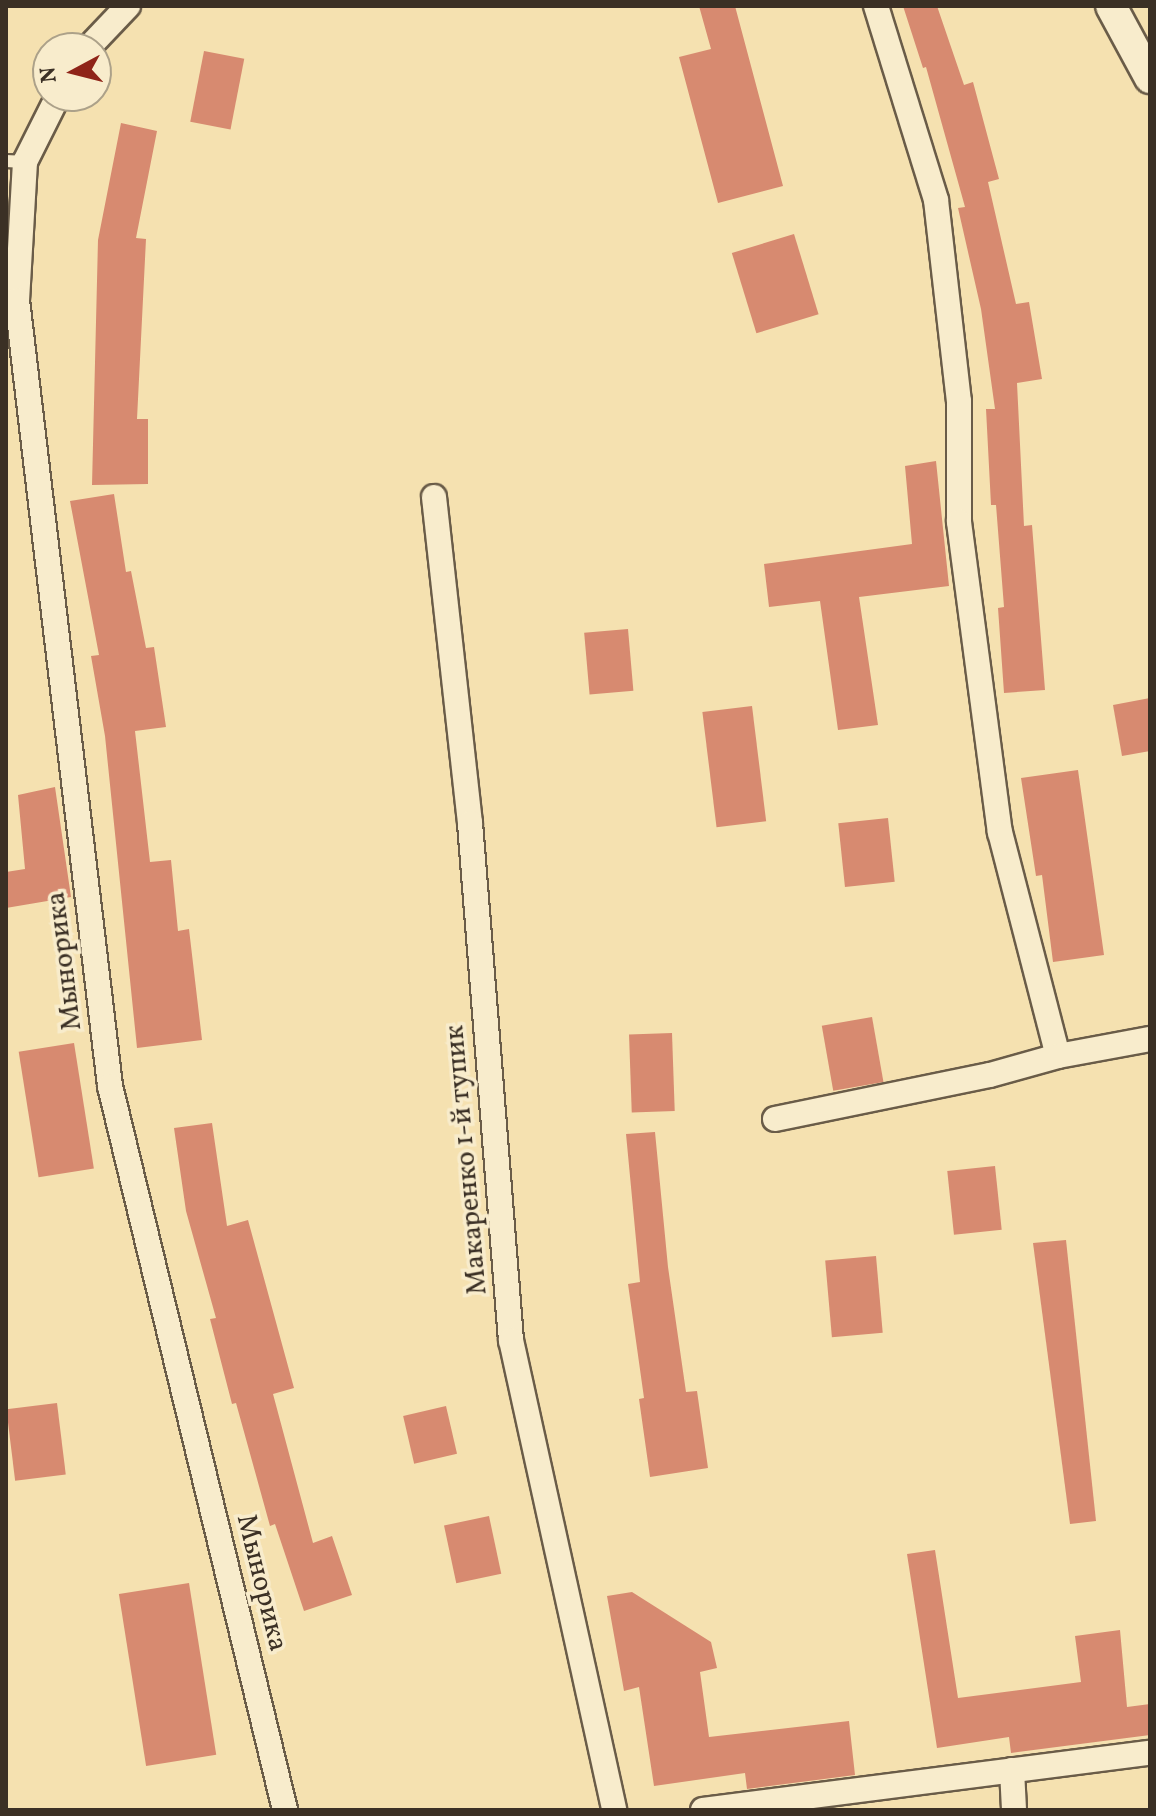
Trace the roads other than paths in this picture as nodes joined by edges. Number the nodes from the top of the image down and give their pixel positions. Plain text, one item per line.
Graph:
1 (128, 6) edge
2 (876, 6) edge
3 (1111, 6) edge
4 (103, 32) edge
5 (1150, 78) edge
6 (48, 112) edge
7 (15, 162) edge
8 (434, 497) dead end
9 (1150, 1039) edge
10 (1058, 1056) junction
11 (775, 1119) dead end
12 (1150, 1753) edge
13 (1012, 1770) junction
14 (285, 1810) edge
15 (614, 1810) edge
16 (703, 1810) edge
17 (1014, 1810) edge

1 - 4 street
2 - 10 street
3 - 5 street
6 - 7 street, Мынорика
7 - 14 street, Мынорика
8 - 15 street, Макаренко 1-й тупик
9 - 10 street
10 - 11 street
12 - 13 street
13 - 16 street
13 - 17 street

